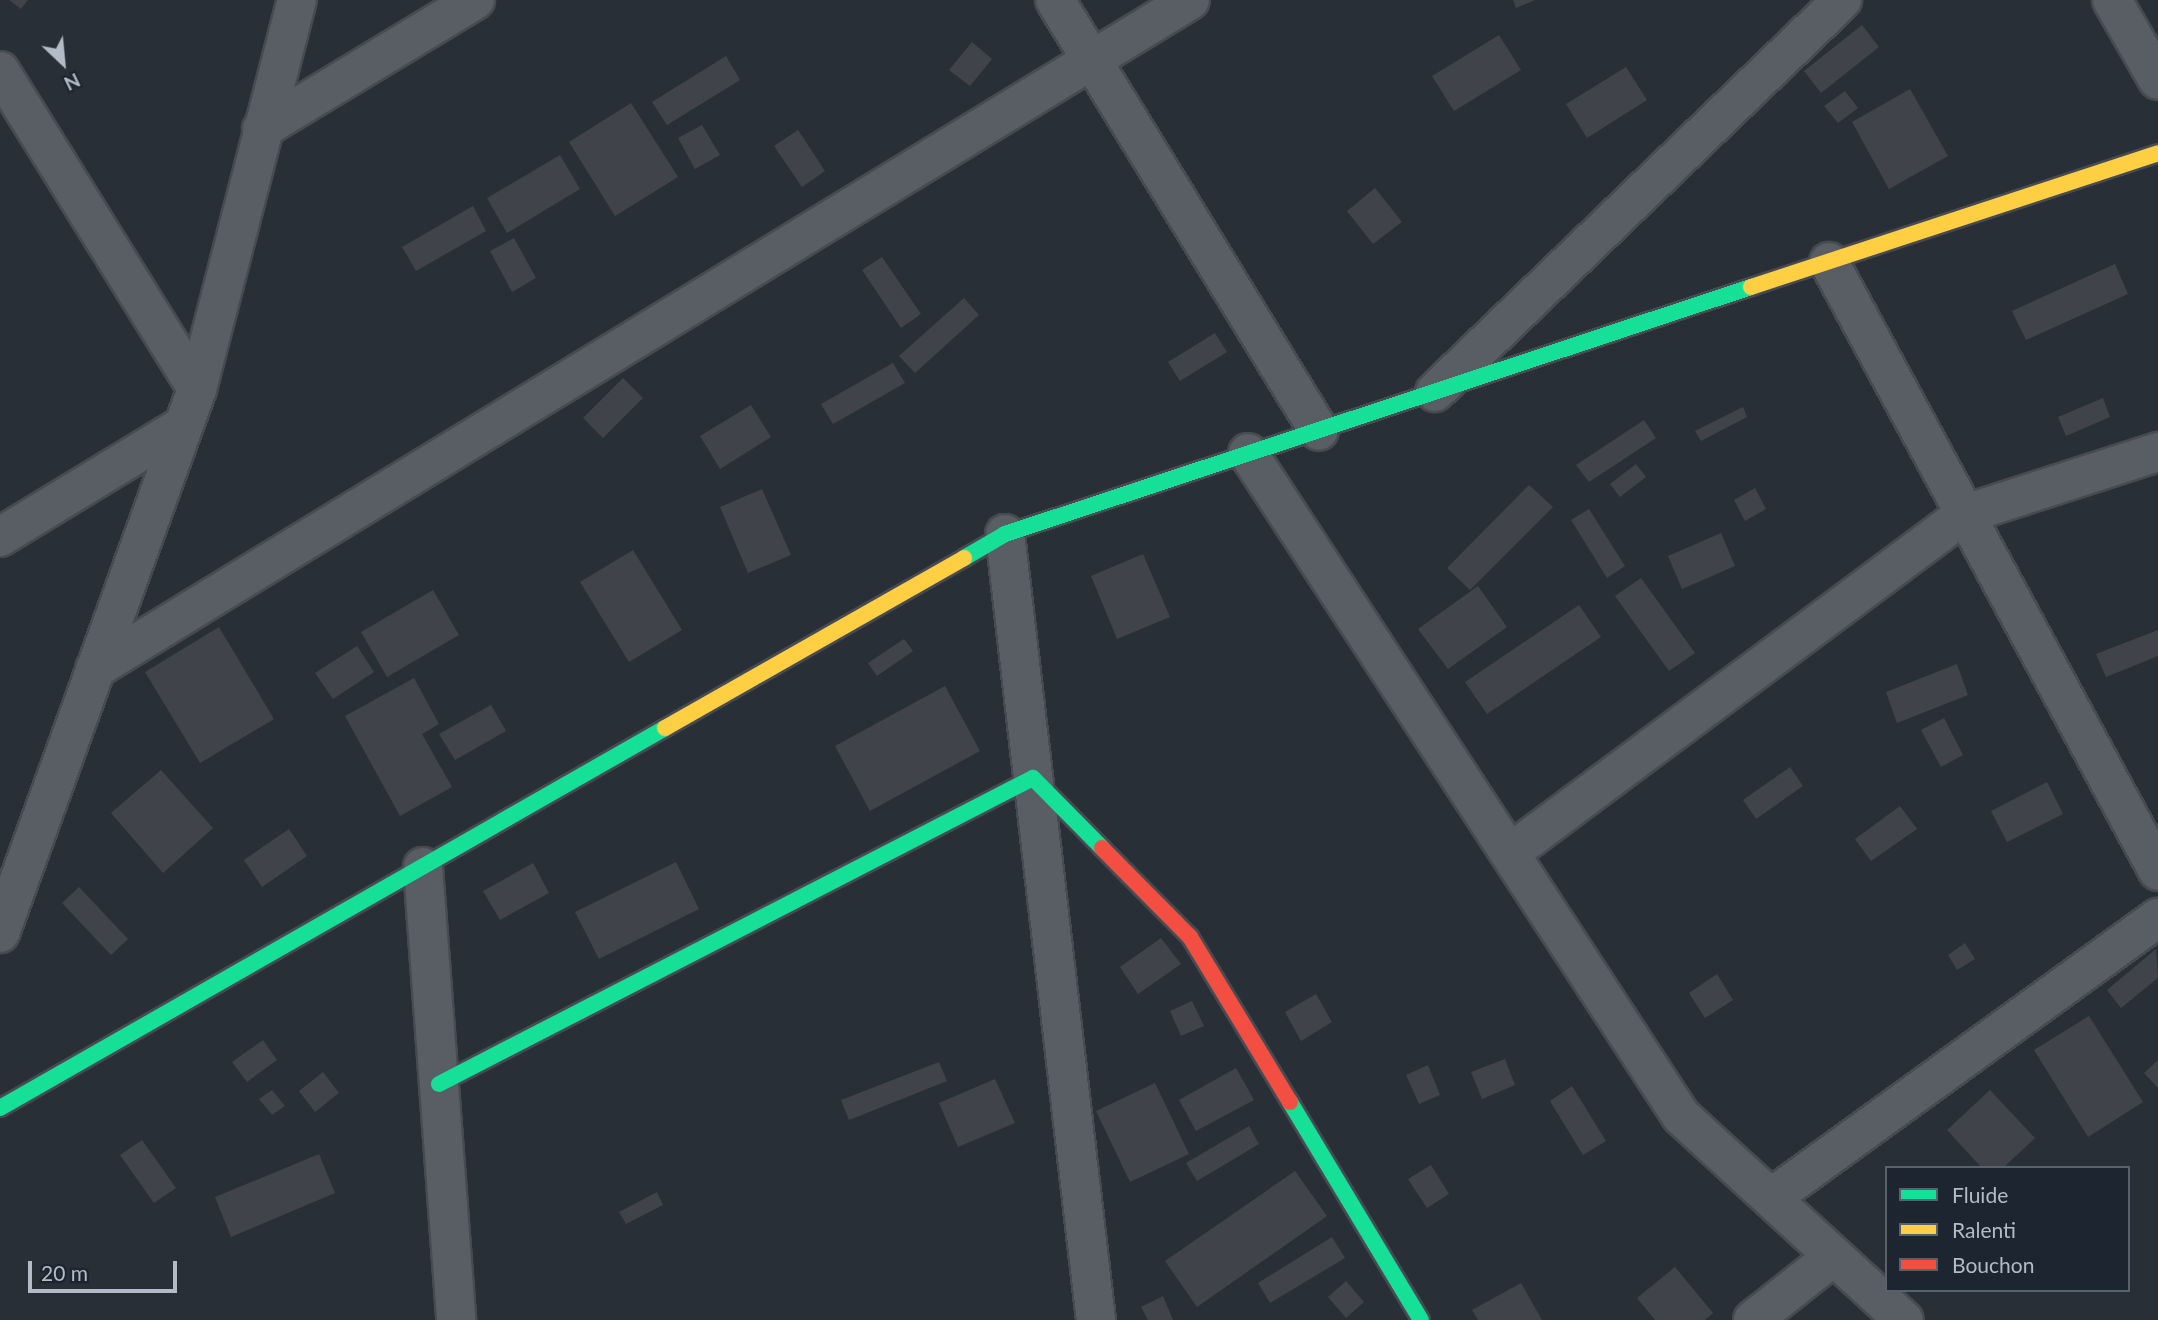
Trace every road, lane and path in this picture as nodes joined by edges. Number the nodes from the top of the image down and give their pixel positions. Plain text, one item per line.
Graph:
1 (297, 0) edge
2 (475, 0) edge
3 (1055, 0) edge
4 (1190, 0) edge
5 (1842, 0) edge
6 (2112, 0) edge
7 (1092, 60) junction
8 (0, 71) edge
9 (2158, 80) edge
10 (262, 129) junction
11 (2158, 153) edge
12 (1829, 262) junction
13 (197, 389) junction
14 (1435, 393) junction
15 (184, 425) junction
16 (1319, 431) junction
17 (2158, 452) edge
18 (1248, 453) junction
19 (1965, 514) junction
20 (1005, 534) junction
21 (0, 537) edge
22 (95, 669) junction
23 (1033, 778) junction
24 (1510, 853) junction
25 (423, 867) junction
26 (2158, 871) edge
27 (2158, 918) edge
28 (0, 933) edge
29 (439, 1084) junction
30 (0, 1108) edge
31 (1771, 1198) junction
32 (1833, 1256) junction
33 (1089, 1317) edge
34 (456, 1320) edge
35 (1421, 1320) edge
36 (1754, 1320) edge
37 (1904, 1320) edge

1 - 10 street
2 - 10 street
3 - 7 street
4 - 7 street
5 - 14 street
6 - 9 street
7 - 16 street
7 - 22 street
8 - 13 street
10 - 13 street
11 - 12 street
12 - 14 street
12 - 19 street
13 - 15 street
14 - 16 street
15 - 21 street
15 - 22 street
16 - 18 street
17 - 19 street
18 - 20 street
18 - 24 street
19 - 24 street
19 - 26 street
20 - 23 street
20 - 25 street
22 - 28 street
23 - 29 street
23 - 33 street
23 - 35 street
24 - 31 street
25 - 29 street
25 - 30 street
27 - 31 street
29 - 34 street
31 - 32 street
32 - 36 street
32 - 37 street

